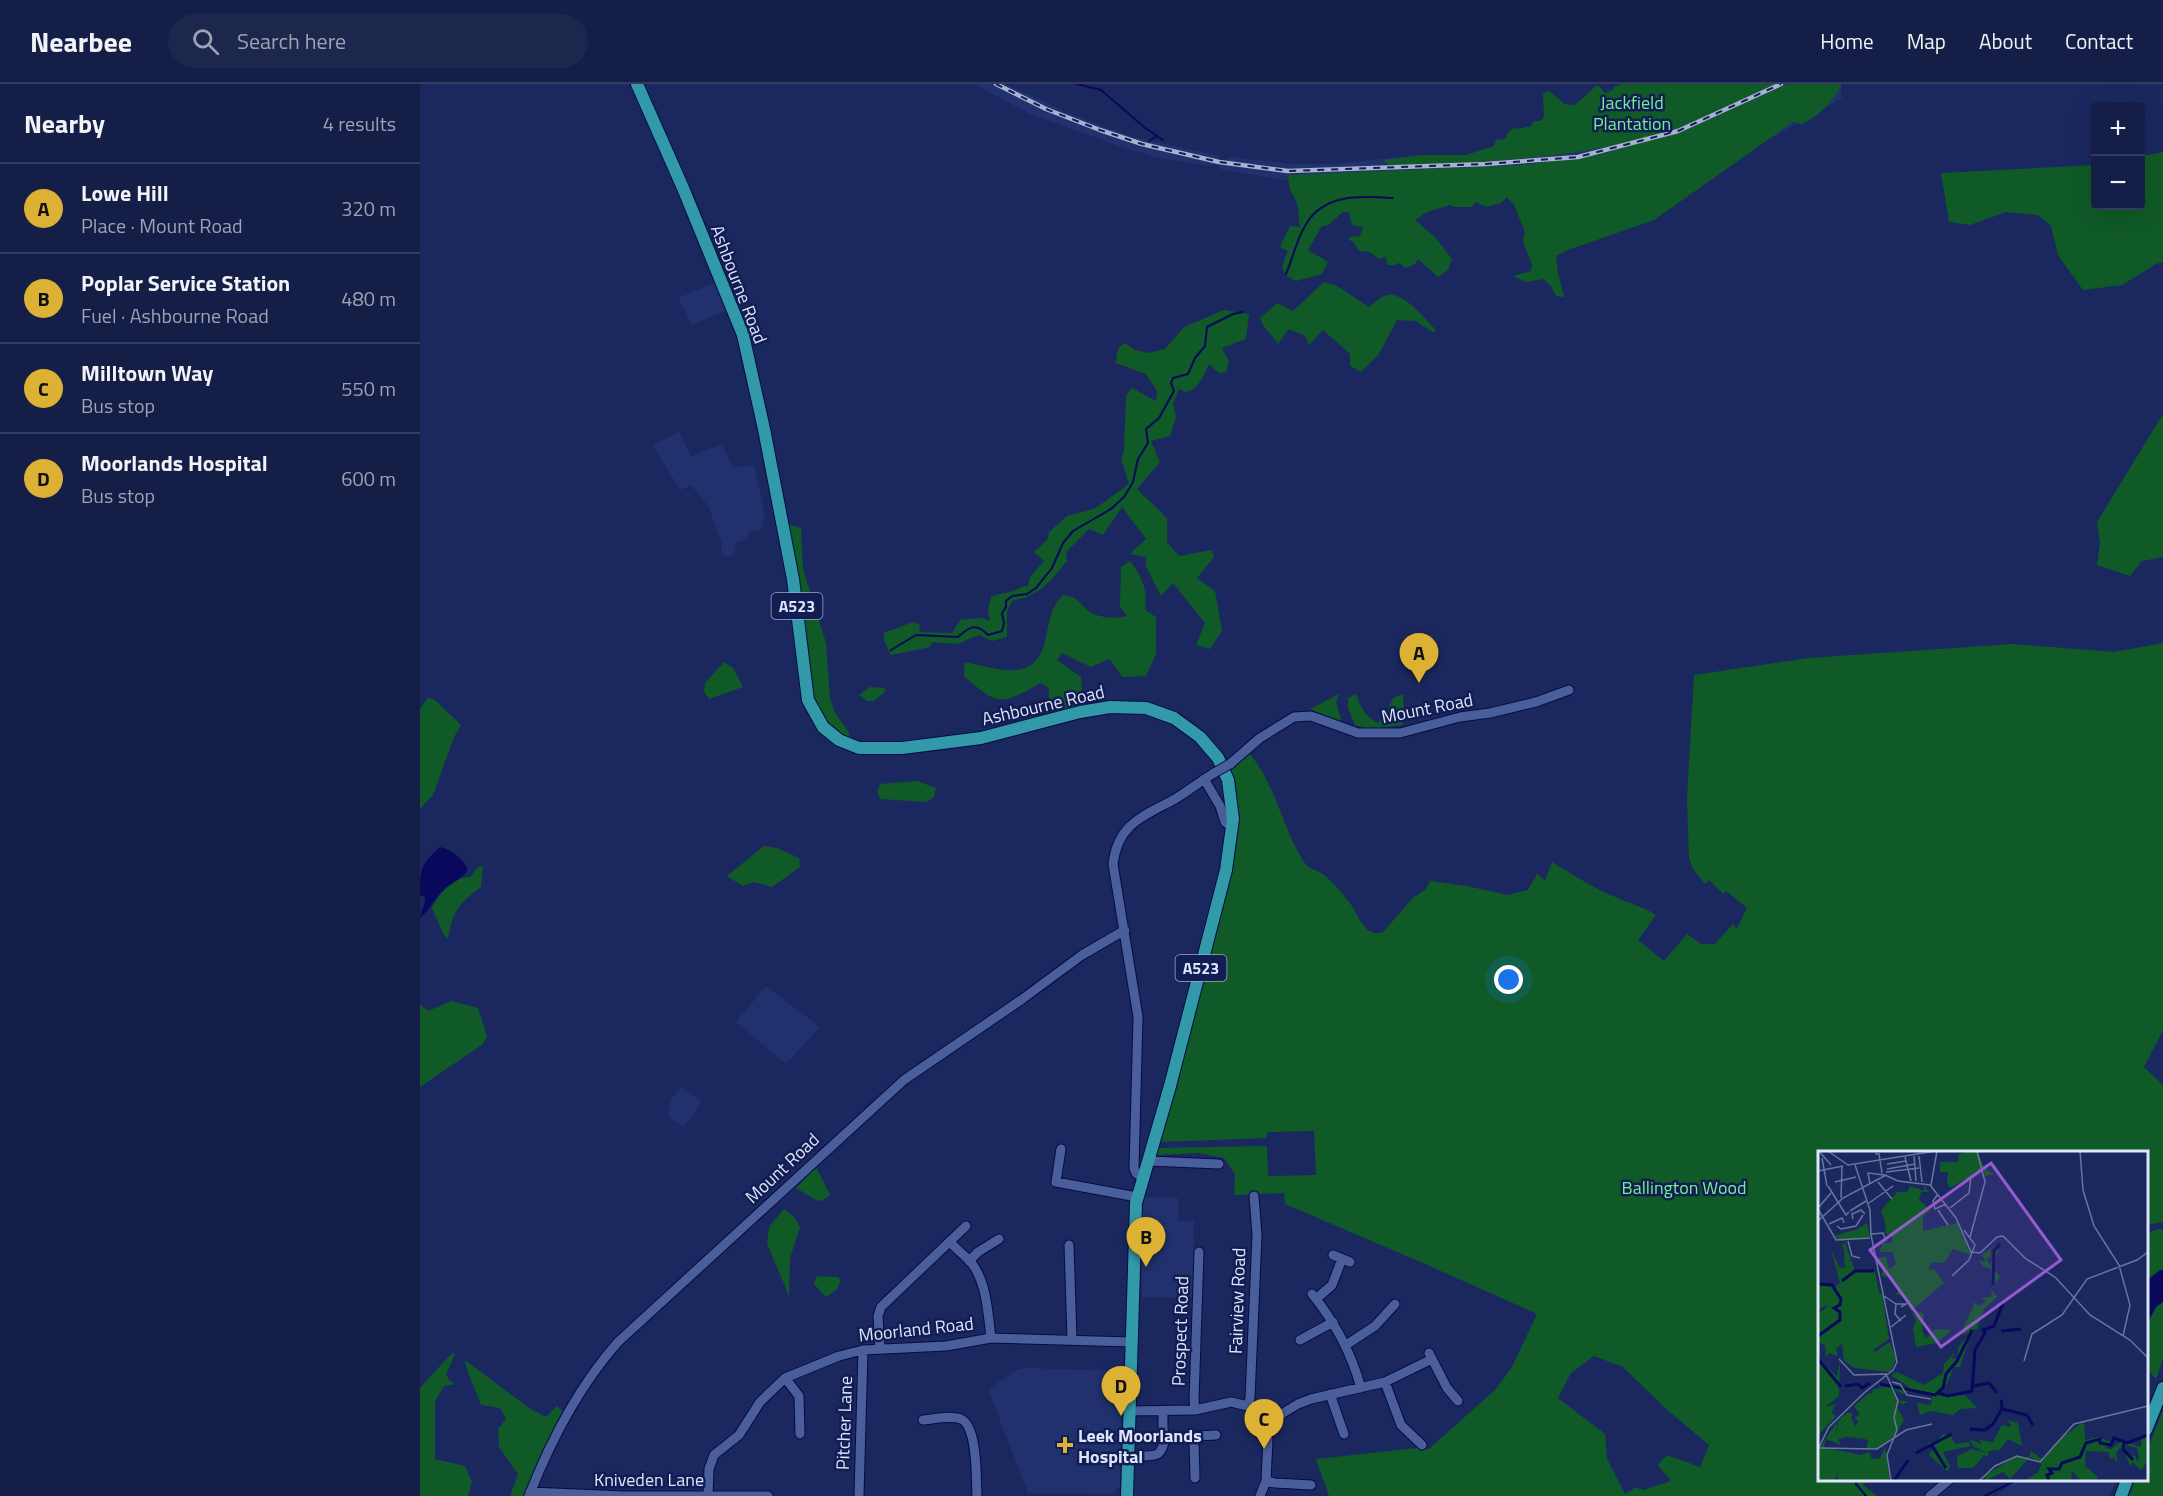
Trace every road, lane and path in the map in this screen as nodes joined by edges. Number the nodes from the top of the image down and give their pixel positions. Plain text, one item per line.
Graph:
1 (637, 84) edge
2 (1569, 690) dead end
3 (1204, 779) junction
4 (1229, 825) junction
5 (1125, 930) junction
6 (1061, 1149) dead end
7 (1149, 1161) junction
8 (1219, 1164) dead end
9 (1143, 1178) junction
10 (1137, 1197) junction
11 (1254, 1197) dead end
12 (966, 1226) dead end
13 (999, 1239) dead end
14 (950, 1242) junction
15 (1069, 1244) dead end
16 (1199, 1252) dead end
17 (1342, 1259) dead end
18 (969, 1260) junction
19 (1390, 1306) dead end
20 (1333, 1322) junction
21 (1303, 1336) dead end
22 (991, 1338) junction
23 (1072, 1338) junction
24 (1131, 1342) junction
25 (1346, 1345) junction
26 (880, 1349) junction
27 (863, 1350) junction
28 (784, 1378) junction
29 (1385, 1382) junction
30 (1361, 1388) junction
31 (2163, 1388) edge
32 (1330, 1394) junction
33 (1457, 1396) dead end
34 (1248, 1406) junction
35 (1195, 1410) junction
36 (1129, 1411) junction
37 (1163, 1411) junction
38 (923, 1420) dead end
39 (1265, 1424) junction
40 (2148, 1425) edge
41 (1345, 1428) dead end
42 (798, 1431) dead end
43 (1216, 1434) dead end
44 (1166, 1436) junction
45 (1190, 1439) junction
46 (1422, 1445) dead end
47 (1143, 1456) dead end
48 (1193, 1473) dead end
49 (1266, 1481) junction
50 (1306, 1481) dead end
51 (1946, 1481) edge
52 (2126, 1481) edge
53 (530, 1494) edge
54 (708, 1495) edge
55 (768, 1496) edge
56 (859, 1496) edge
57 (977, 1496) edge
58 (1127, 1496) edge
59 (1260, 1496) edge
60 (1930, 1496) edge
61 (2121, 1496) edge

1 - 4 highway, Ashbourne Road / A523
2 - 3 street, Mount Road, bridge
3 - 4 street
3 - 5 street, Mount Road
4 - 7 highway, Ashbourne Road / A523
5 - 9 street, Mount Road
5 - 53 street, Mount Road
6 - 10 street
7 - 8 street
7 - 9 highway, Ashbourne Road / A523
9 - 10 highway, Ashbourne Road / A523
10 - 24 highway, Ashbourne Road / A523
11 - 34 street, Fairview Road
12 - 14 street
13 - 18 street
14 - 18 street
14 - 26 street
15 - 23 street
16 - 35 street, Prospect Road
17 - 20 street
18 - 22 street
19 - 25 street
20 - 21 street
20 - 25 street
22 - 23 street, Moorland Road
22 - 26 street, Moorland Road
23 - 24 street, Moorland Road
24 - 36 highway, Ashbourne Road / A523
25 - 30 street
26 - 27 street, Moorland Road
27 - 28 street, Moorland Road
27 - 56 street, Pitcher Lane
28 - 42 street
28 - 54 street, Moorland Road
29 - 30 street
29 - 33 street
29 - 46 street
30 - 32 street
31 - 40 highway
32 - 39 street
32 - 41 street
34 - 35 street
34 - 39 street
35 - 37 street
36 - 37 street
36 - 58 highway, Ashbourne Road / A523
37 - 44 street
38 - 57 street
39 - 49 street
43 - 45 street
44 - 45 street
44 - 47 street
45 - 48 street
49 - 50 street
49 - 59 street
51 - 60 street
52 - 61 highway
53 - 54 street, Kniveden Lane
54 - 55 street, Kniveden Lane

